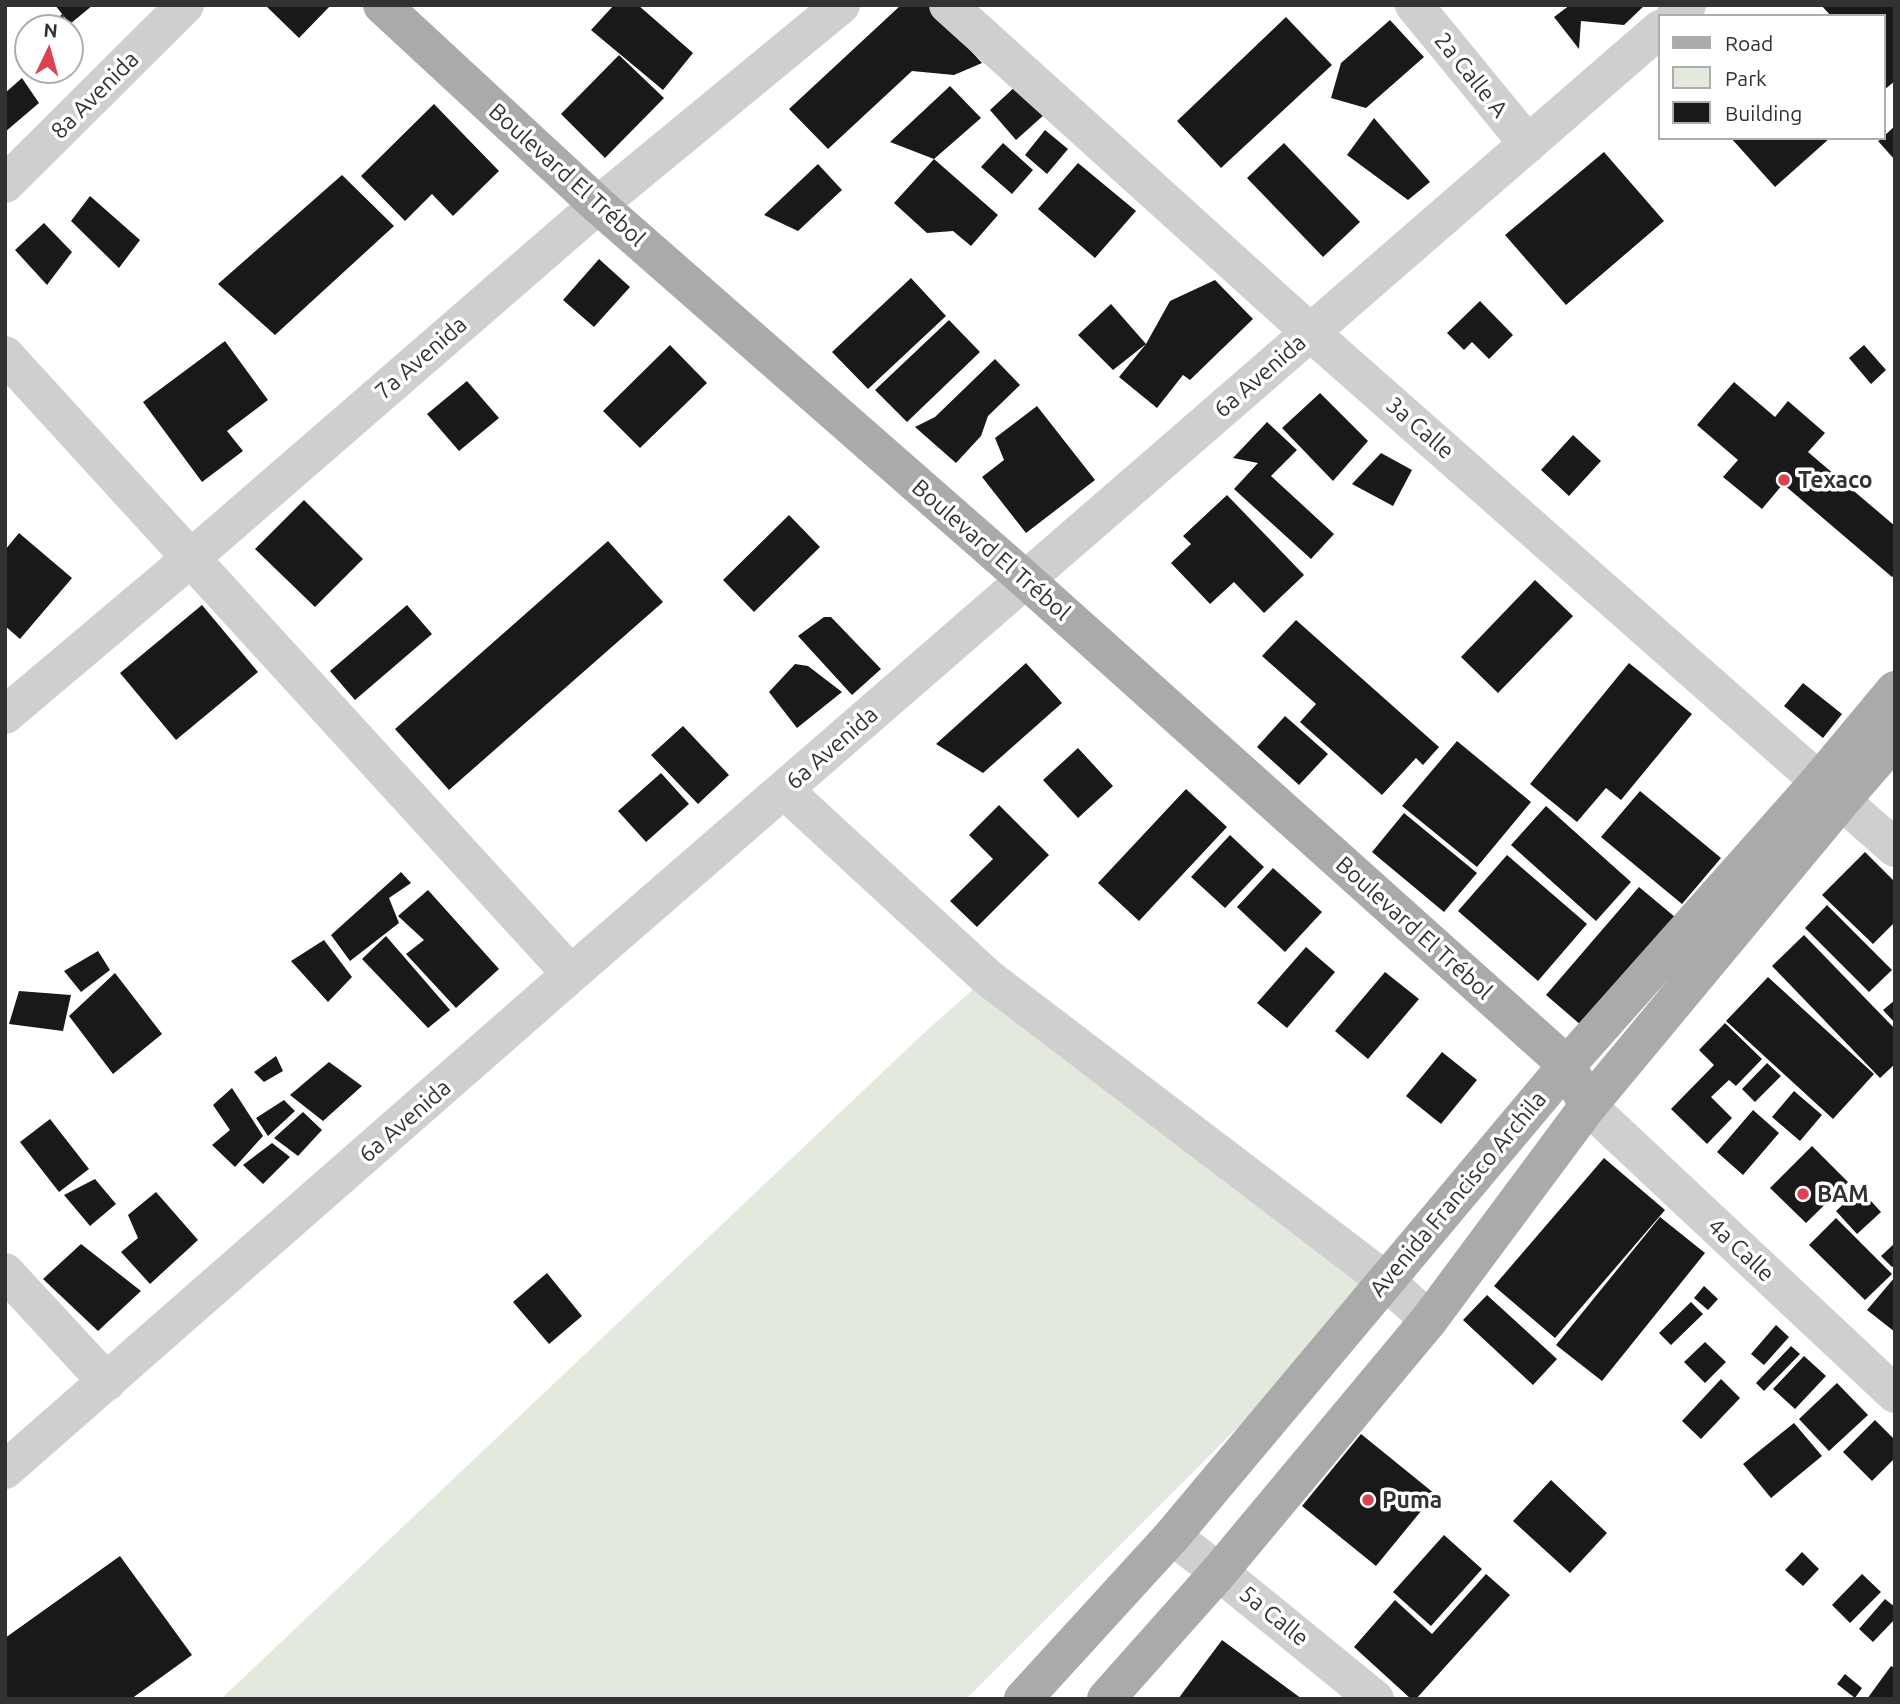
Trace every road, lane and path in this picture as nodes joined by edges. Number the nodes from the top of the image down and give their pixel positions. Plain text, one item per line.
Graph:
1 (185, 5) edge
2 (382, 5) edge
3 (841, 5) edge
4 (948, 5) edge
5 (1414, 5) edge
6 (1658, 31) edge
7 (1528, 144) junction
8 (5, 184) edge
9 (598, 205) junction
10 (1311, 332) junction
11 (5, 355) edge
12 (191, 558) junction
13 (1026, 580) junction
14 (1895, 690) edge
15 (5, 715) edge
16 (1895, 739) edge
17 (784, 790) junction
18 (1831, 790) junction
19 (1895, 848) edge
20 (571, 974) junction
21 (1566, 1065) junction
22 (1588, 1106) junction
23 (5, 1272) edge
24 (1385, 1280) junction
25 (1429, 1320) junction
26 (107, 1382) junction
27 (1895, 1394) edge
28 (5, 1470) edge
29 (1172, 1536) junction
30 (1219, 1572) junction
31 (1023, 1699) edge
32 (1106, 1699) edge
33 (1375, 1699) edge

1 - 8 street, 8a Avenida
2 - 9 main road, Boulevard El Trébol
3 - 9 street, 7a Avenida
4 - 10 street, 3a Calle
5 - 7 street, 2a Calle A
6 - 7 street, 6a Avenida
7 - 10 street, 6a Avenida
9 - 12 street, 7a Avenida
9 - 13 main road, Boulevard El Trébol
10 - 13 street, 6a Avenida
10 - 18 street, 3a Calle
11 - 12 street
12 - 15 street, 7a Avenida
12 - 20 street
13 - 17 street, 6a Avenida
13 - 21 main road, Boulevard El Trébol
14 - 18 main road, Avenida Francisco Archila
16 - 18 main road, Avenida Francisco Archila
17 - 20 street, 6a Avenida
17 - 24 street
18 - 19 street, 3a Calle
18 - 21 main road, Avenida Francisco Archila
18 - 22 main road, Avenida Francisco Archila
20 - 26 street, 6a Avenida
21 - 22 main road, Boulevard El Trébol
21 - 24 main road, Avenida Francisco Archila
22 - 25 main road, Avenida Francisco Archila
22 - 27 street, 4a Calle
23 - 26 street
24 - 25 street
24 - 29 main road, Avenida Francisco Archila
25 - 30 main road, Avenida Francisco Archila
26 - 28 street, 6a Avenida
29 - 30 street, 5a Calle
29 - 31 main road, Avenida Francisco Archila
30 - 32 main road, Avenida Francisco Archila
30 - 33 street, 5a Calle

